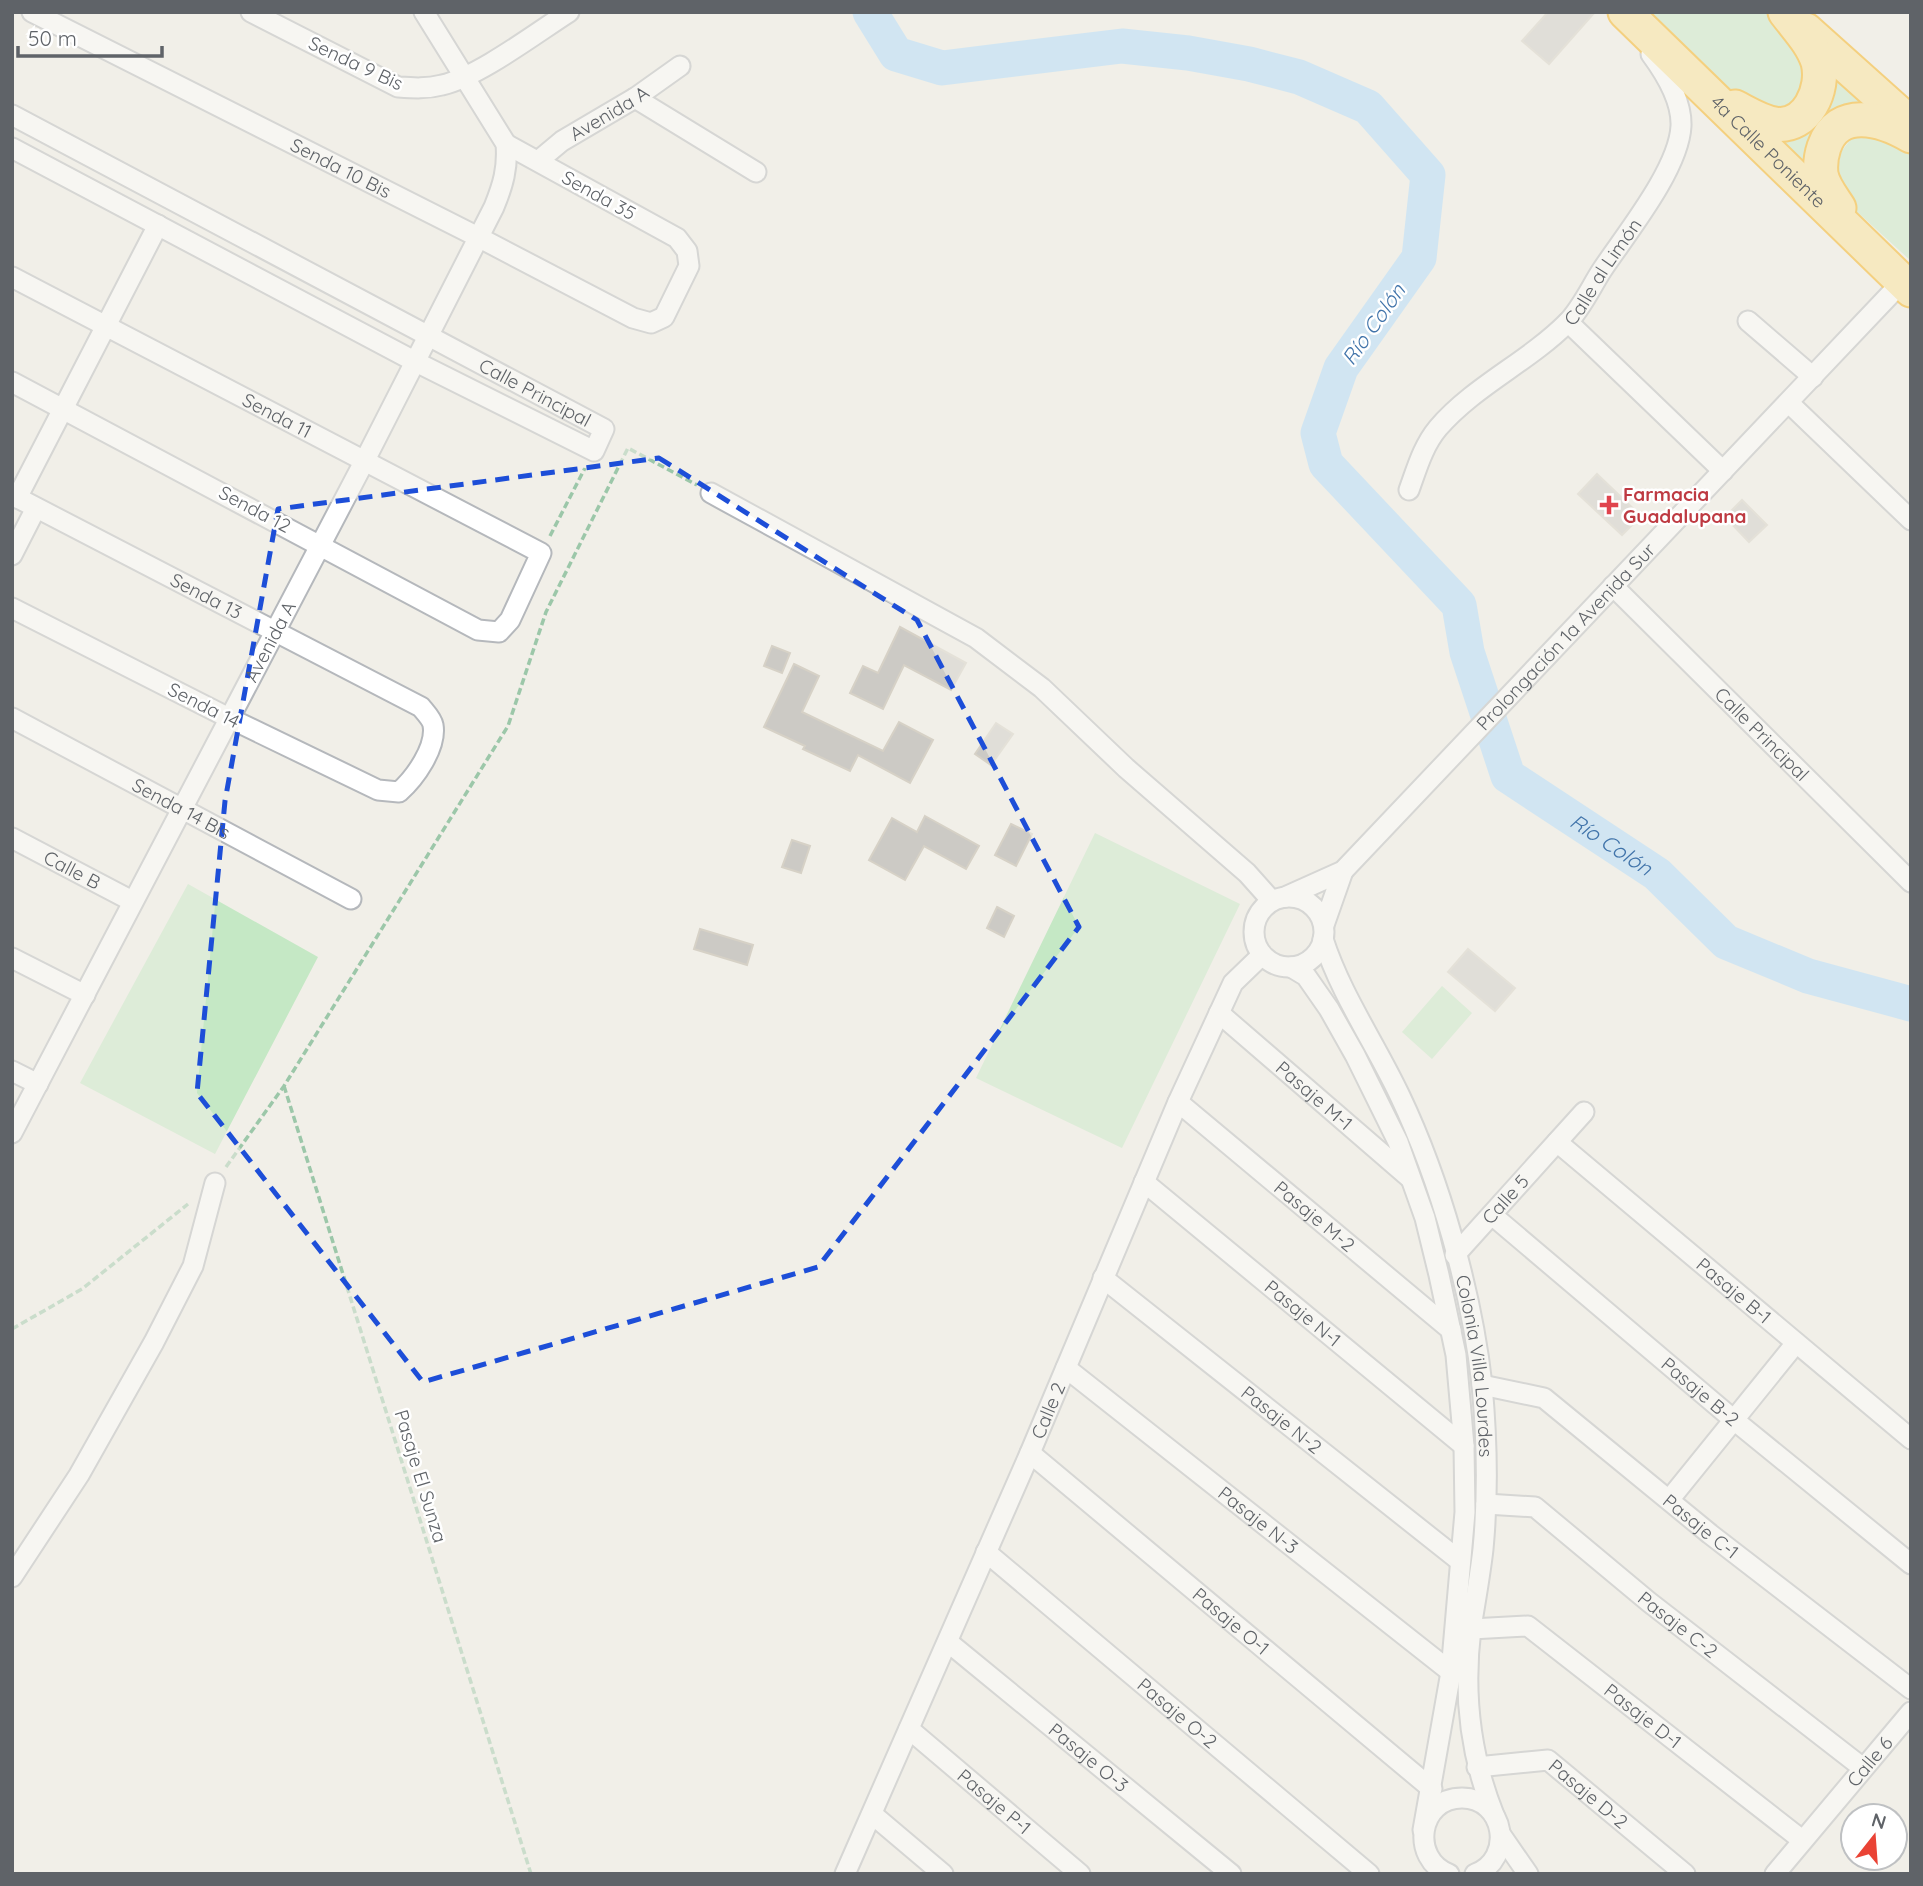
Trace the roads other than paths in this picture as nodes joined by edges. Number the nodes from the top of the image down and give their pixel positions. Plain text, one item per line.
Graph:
1 (32, 12) edge
2 (251, 12) edge
3 (424, 12) edge
4 (569, 12) edge
5 (1623, 12) edge
6 (1786, 12) edge
7 (680, 66) dead end
8 (466, 77) junction
9 (1708, 92) junction
10 (635, 99) junction
11 (12, 115) edge
12 (1911, 124) edge
13 (1911, 136) edge
14 (506, 144) junction
15 (12, 148) edge
16 (538, 160) junction
17 (756, 172) dead end
18 (158, 225) junction
19 (1858, 236) junction
20 (478, 237) junction
21 (12, 277) edge
22 (1907, 286) edge
23 (1748, 321) dead end
24 (1568, 322) junction
25 (651, 323) joint
26 (104, 326) junction
27 (426, 336) junction
28 (414, 361) junction
29 (1813, 377) junction
30 (12, 382) edge
31 (1789, 403) junction
32 (62, 408) junction
33 (364, 462) junction
34 (1723, 471) junction
35 (1409, 490) dead end
36 (711, 493) road end
37 (15, 496) edge
38 (36, 508) junction
39 (1911, 520) edge
40 (320, 544) junction
41 (12, 555) edge
42 (1613, 586) junction
43 (12, 608) edge
44 (275, 631) junction
45 (499, 632) joint
46 (12, 718) edge
47 (229, 718) junction
48 (399, 792) joint
49 (182, 807) junction
50 (12, 838) edge
51 (1343, 871) junction
52 (1911, 882) edge
53 (352, 899) dead end
54 (1278, 899) junction
55 (132, 901) junction
56 (1323, 932) junction
57 (1262, 954) junction
58 (12, 958) edge
59 (1291, 967) junction
60 (85, 995) junction
61 (1219, 1013) junction
62 (12, 1071) edge
63 (38, 1084) junction
64 (1178, 1102) junction
65 (1584, 1112) dead end
66 (12, 1133) edge
67 (1557, 1143) junction
68 (1411, 1178) junction
69 (1144, 1182) junction
70 (215, 1183) road end
71 (1492, 1215) junction
72 (1455, 1255) junction
73 (1103, 1278) junction
74 (1451, 1330) junction
75 (1796, 1343) junction
76 (1066, 1368) junction
77 (1482, 1385) junction
78 (1734, 1420) junction
79 (1911, 1439) edge
80 (1464, 1446) junction
81 (1030, 1453) junction
82 (1669, 1500) junction
83 (1486, 1504) junction
84 (986, 1552) junction
85 (1460, 1561) junction
86 (1911, 1564) edge
87 (12, 1577) edge
88 (1471, 1629) junction
89 (948, 1642) junction
90 (1451, 1672) junction
91 (1911, 1689) edge
92 (1911, 1712) edge
93 (909, 1729) junction
94 (1477, 1767) junction
95 (1863, 1768) junction
96 (1432, 1789) junction
97 (872, 1814) junction
98 (1494, 1815) junction
99 (1501, 1835) junction
100 (1424, 1839) junction
101 (1802, 1840) junction
102 (1480, 1873) edge
103 (845, 1874) edge
104 (943, 1874) edge
105 (1080, 1874) edge
106 (1231, 1874) edge
107 (1369, 1874) edge
108 (1422, 1874) edge
109 (1449, 1874) edge
110 (1528, 1874) edge
111 (1685, 1874) edge
112 (1776, 1874) edge

1 - 20 street, Senda 10 Bis
2 - 8 street, Senda 9 Bis
3 - 8 street
4 - 8 street, Senda 9 Bis
5 - 9 highway, 4a Calle Poniente
5 - 24 street, Calle al Limón
6 - 9 highway
6 - 12 highway
7 - 10 street, Avenida A
8 - 14 street
9 - 19 highway, 4a Calle Poniente
10 - 16 street, Avenida A
10 - 17 street
11 - 27 street, Calle Principal
13 - 19 highway
14 - 16 street, Senda 35
14 - 20 street, Avenida A
15 - 18 street, Calle Principal
16 - 25 street, Senda 35
18 - 26 street
18 - 28 street, Calle Principal
19 - 22 highway, 4a Calle Poniente
20 - 25 street, Senda 10 Bis
20 - 27 street, Avenida A
21 - 26 street, Senda 11
22 - 29 street, Prolongación 1a Avenida Sur
23 - 29 street
24 - 34 street
24 - 35 street, Calle al Limón
26 - 32 street
26 - 33 street, Senda 11
27 - 28 street, Avenida A
27 - 28 street, Calle Principal
28 - 33 street, Avenida A
29 - 31 street, Prolongación 1a Avenida Sur
30 - 32 street, Senda 12
31 - 34 street, Prolongación 1a Avenida Sur
31 - 39 street
32 - 37 street
32 - 40 street, Senda 12
33 - 40 street, Avenida A
33 - 45 street, Senda 11
34 - 42 street, Prolongación 1a Avenida Sur
36 - 54 street
37 - 38 street, Senda 13
38 - 41 street
38 - 44 street, Senda 13
40 - 44 street, Avenida A
40 - 45 street, Senda 12
42 - 51 street, Prolongación 1a Avenida Sur
42 - 52 street, Calle Principal
43 - 47 street, Senda 14
44 - 47 street, Avenida A
44 - 48 street, Senda 13
46 - 49 street, Senda 14 Bis
47 - 48 street, Senda 14
47 - 49 street, Avenida A
49 - 53 street, Senda 14 Bis
49 - 55 street, Avenida A
50 - 55 street, Calle B
51 - 54 street, Prolongación 1a Avenida Sur
51 - 56 street, Prolongación 1a Avenida Sur
54 - 56 street
54 - 57 street
55 - 60 street, Avenida A
56 - 59 street
56 - 72 street, Colonia Villa Lourdes
57 - 59 street
57 - 61 street, Calle 2
58 - 60 street
59 - 68 street, Colonia Villa Lourdes
60 - 63 street, Avenida A
61 - 64 street, Calle 2
61 - 68 street, Pasaje M-1
62 - 63 street
63 - 66 street, Avenida A
64 - 69 street, Calle 2
64 - 74 street, Pasaje M-2
65 - 67 street, Calle 5
67 - 71 street, Calle 5
67 - 75 street, Pasaje B-1
68 - 74 street, Colonia Villa Lourdes
69 - 73 street, Calle 2
69 - 80 street, Pasaje N-1
70 - 87 street
71 - 72 street, Calle 5
71 - 78 street, Pasaje B-2
72 - 77 street, Colonia Villa Lourdes
73 - 76 street, Calle 2
73 - 85 street, Pasaje N-2
74 - 80 street, Colonia Villa Lourdes
75 - 78 street
75 - 79 street, Pasaje B-1
76 - 81 street, Calle 2
76 - 90 street, Pasaje N-3
77 - 82 street, Pasaje C-1
77 - 83 street, Colonia Villa Lourdes
78 - 82 street
78 - 86 street, Pasaje B-2
80 - 85 street, Colonia Villa Lourdes
81 - 84 street, Calle 2
81 - 96 street, Pasaje O-1
82 - 91 street, Pasaje C-1
83 - 88 street, Colonia Villa Lourdes
83 - 95 street, Pasaje C-2
84 - 89 street, Calle 2
84 - 107 street, Pasaje O-2
85 - 90 street, Colonia Villa Lourdes
88 - 94 street, Colonia Villa Lourdes
88 - 101 street, Pasaje D-1
89 - 93 street, Calle 2
89 - 106 street, Pasaje O-3
90 - 96 street, Colonia Villa Lourdes
92 - 95 street, Calle 6
93 - 97 street, Calle 2
93 - 105 street, Pasaje P-1
94 - 98 street, Colonia Villa Lourdes
94 - 111 street, Pasaje D-2
95 - 101 street, Calle 6
96 - 100 street, Colonia Villa Lourdes
97 - 103 street, Calle 2
97 - 104 street
98 - 99 street, Colonia Villa Lourdes
98 - 100 street
99 - 102 street
99 - 110 street, Colonia Villa Lourdes
100 - 108 street, Colonia Villa Lourdes
100 - 109 street
101 - 112 street, Calle 6

